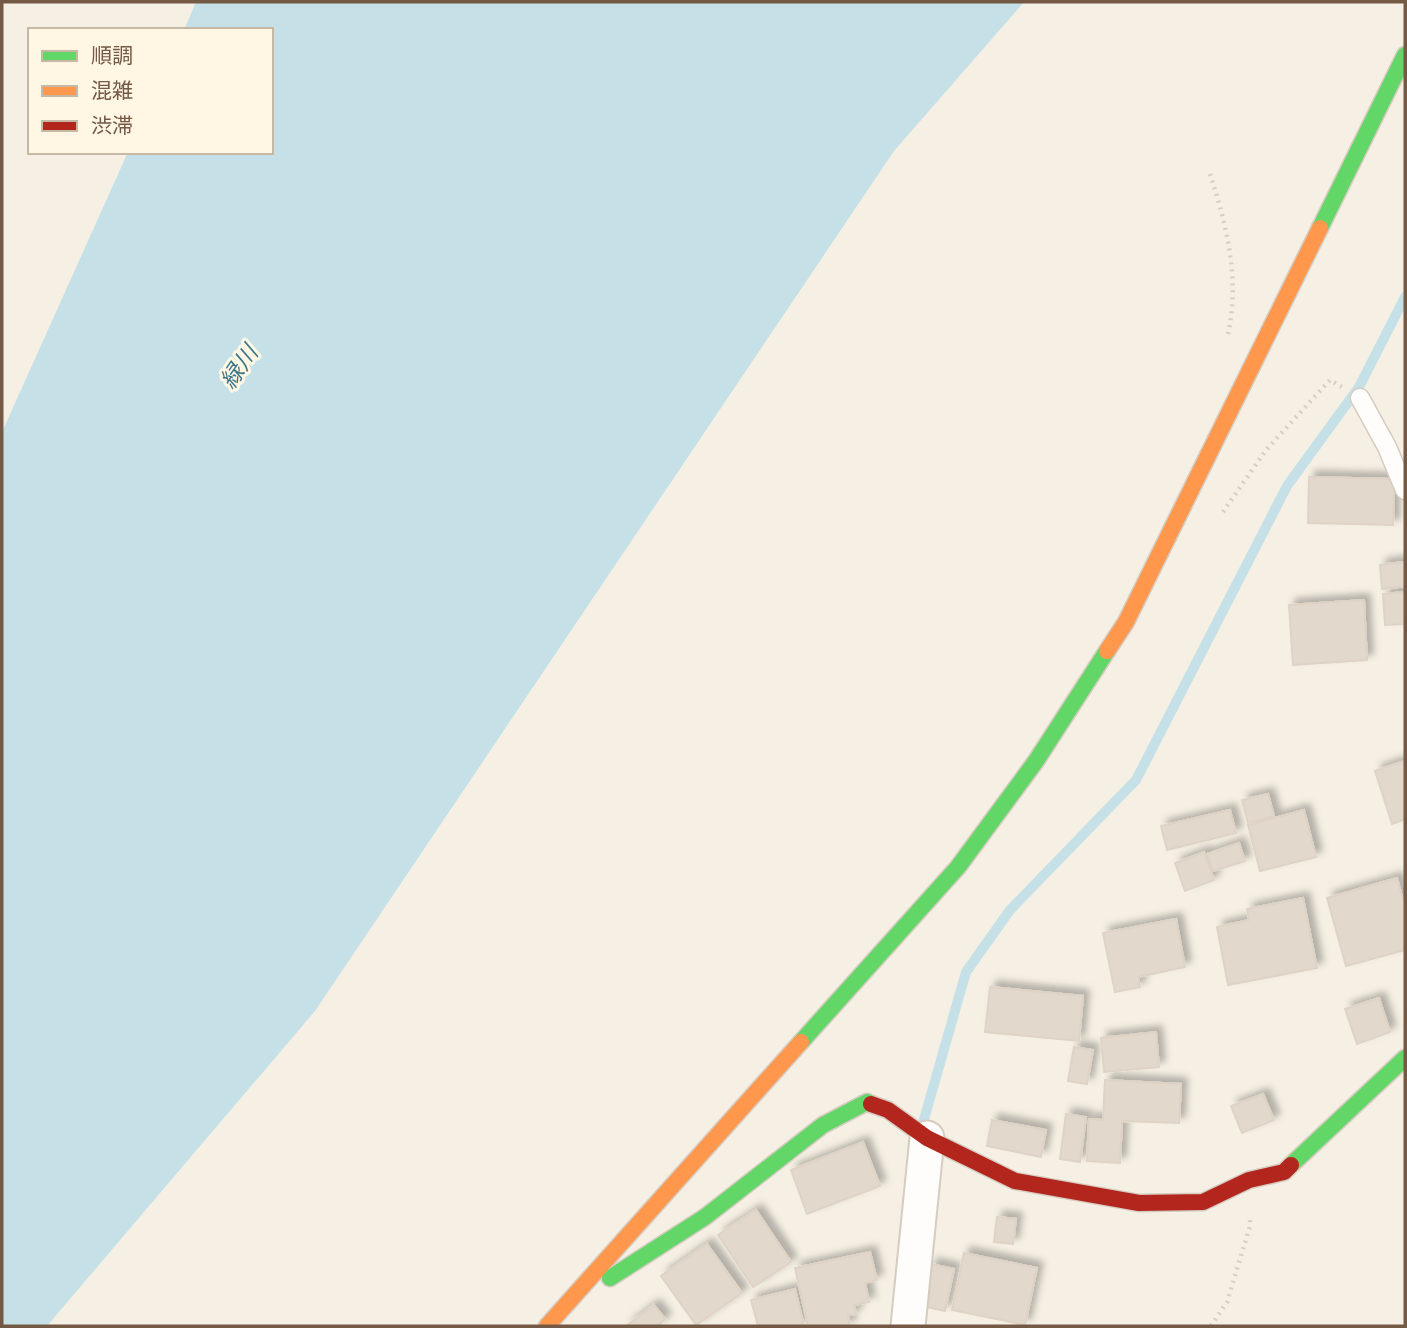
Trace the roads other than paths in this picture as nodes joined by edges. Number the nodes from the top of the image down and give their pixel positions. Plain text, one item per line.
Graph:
1 (1405, 55) edge
2 (1353, 393) road end
3 (1405, 490) edge
4 (1405, 1058) edge
5 (919, 1133) junction
6 (549, 1326) edge
7 (908, 1326) edge

1 - 6 street
2 - 3 lane
4 - 5 street
5 - 6 street
5 - 7 street

